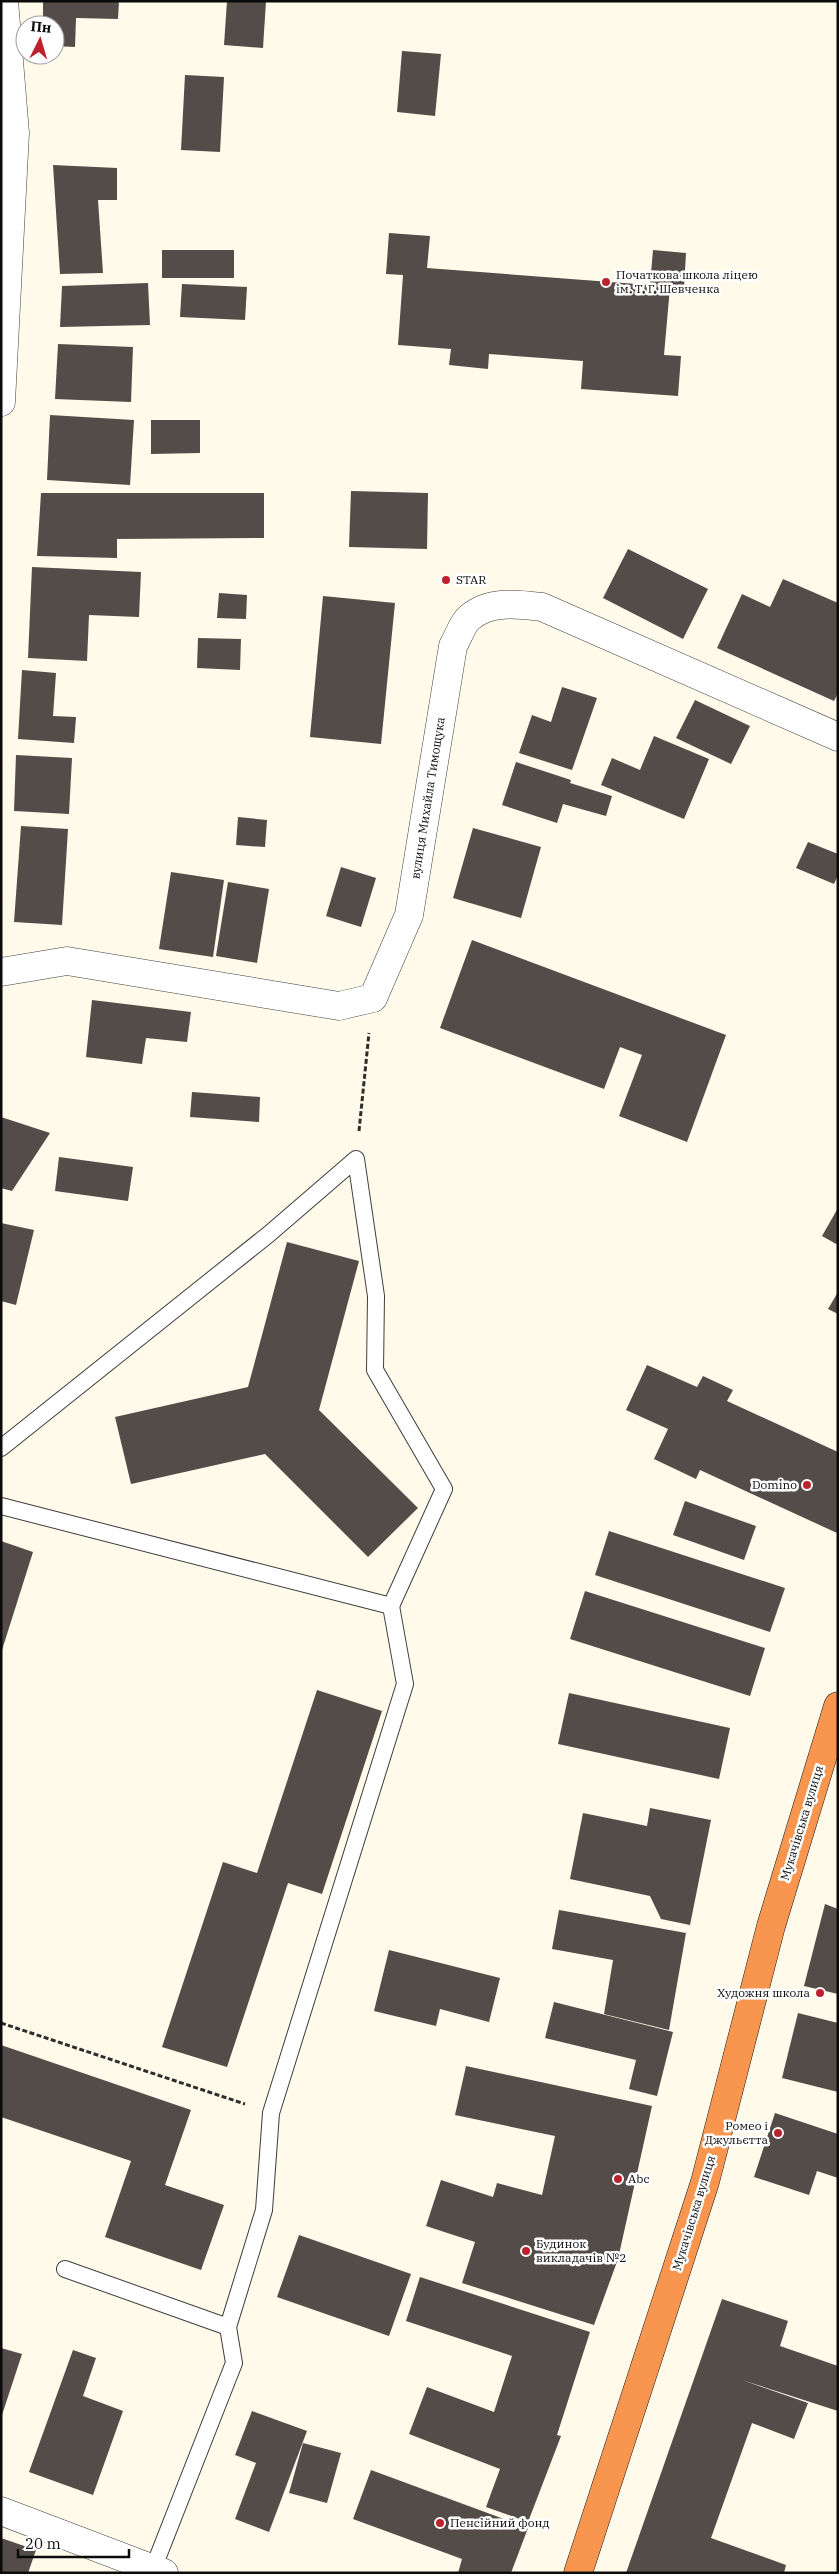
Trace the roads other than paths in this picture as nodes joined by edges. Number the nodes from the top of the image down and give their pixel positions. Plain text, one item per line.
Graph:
1 (4, 1) edge
2 (1, 402) edge
3 (838, 736) edge
4 (1, 972) edge
5 (1, 1448) edge
6 (1, 1506) edge
7 (391, 1606) junction
8 (837, 1714) edge
9 (65, 2269) dead end
10 (228, 2328) junction
11 (1, 2511) edge
12 (158, 2571) edge
13 (578, 2573) edge

1 - 2 street
3 - 4 street, вулиця Михайла Тимощука
5 - 7 lane
6 - 7 lane
7 - 10 lane
8 - 13 highway, Мукачівська вулиця
9 - 10 lane
10 - 12 lane
11 - 12 street

